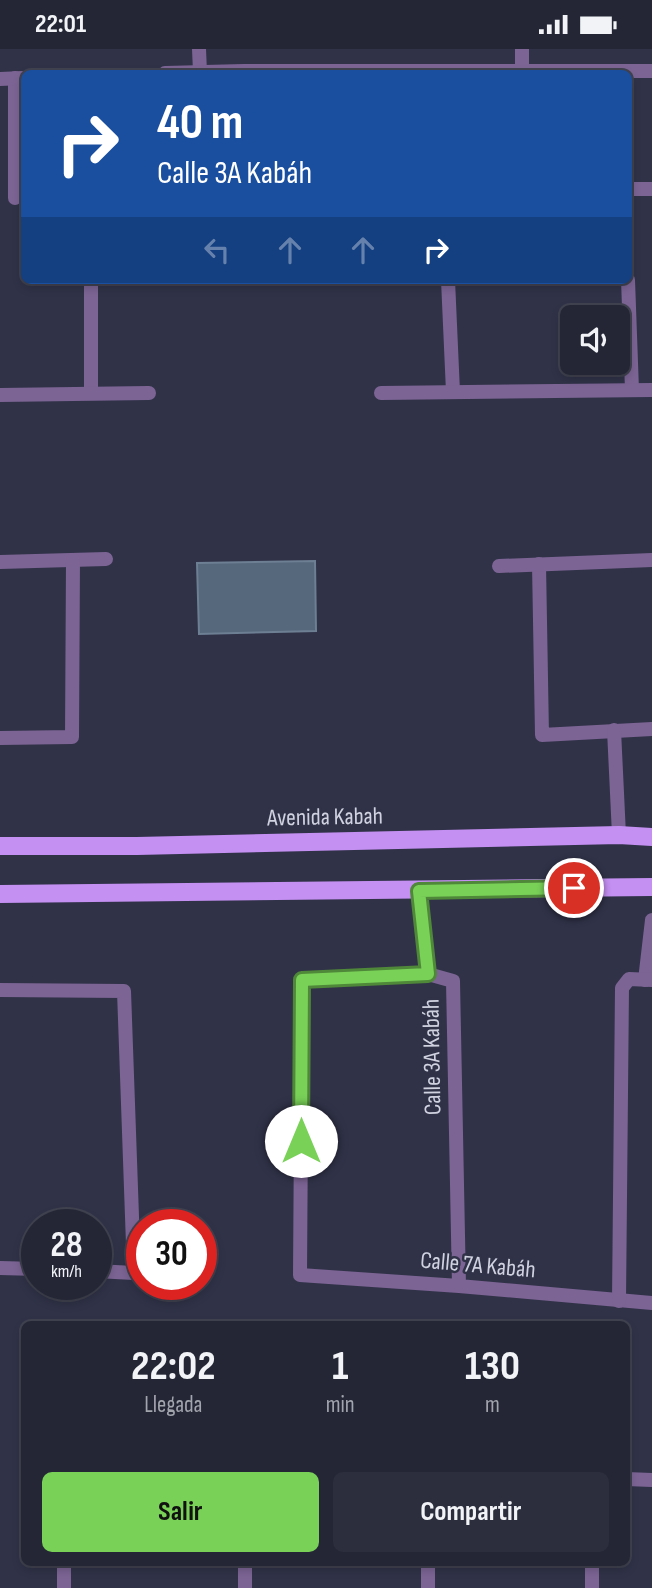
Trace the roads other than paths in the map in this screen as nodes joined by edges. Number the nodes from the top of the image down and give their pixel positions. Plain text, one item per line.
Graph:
1 (200, 49) edge
2 (522, 49) edge
3 (201, 70) edge
4 (522, 70) edge
5 (632, 71) edge
6 (652, 71) edge
7 (20, 78) edge
8 (0, 79) edge
9 (632, 189) edge
10 (652, 189) edge
11 (20, 197) edge
12 (0, 198) edge
13 (91, 284) edge
14 (449, 284) edge
15 (628, 284) edge
16 (632, 390) junction
17 (652, 390) edge
18 (453, 392) junction
19 (91, 393) junction
20 (149, 393) dead end
21 (381, 393) dead end
22 (0, 395) edge
23 (106, 559) dead end
24 (73, 560) junction
25 (652, 560) edge
26 (0, 562) edge
27 (539, 564) junction
28 (499, 566) dead end
29 (652, 729) edge
30 (614, 730) junction
31 (0, 738) edge
32 (619, 835) junction
33 (652, 837) edge
34 (0, 846) edge
35 (652, 887) edge
36 (419, 891) junction
37 (0, 894) edge
38 (652, 920) edge
39 (428, 974) junction
40 (648, 980) edge
41 (0, 990) edge
42 (0, 1268) edge
43 (21, 1269) edge
44 (112, 1272) edge
45 (300, 1275) joint
46 (459, 1286) junction
47 (619, 1301) junction
48 (652, 1303) edge
49 (630, 1479) edge
50 (652, 1480) edge
51 (64, 1566) edge
52 (245, 1566) edge
53 (428, 1566) edge
54 (592, 1566) edge
55 (64, 1588) edge
56 (245, 1588) edge
57 (428, 1588) edge
58 (592, 1588) edge

1 - 3 street
2 - 4 street
5 - 6 street
7 - 8 street
7 - 11 street
9 - 10 street
11 - 12 street
13 - 19 street
14 - 18 street
15 - 16 street
16 - 17 street
16 - 18 street
18 - 21 street
19 - 20 street
19 - 22 street
23 - 24 street
24 - 26 street
24 - 31 street
25 - 27 street
27 - 28 street
27 - 30 street
29 - 30 street
30 - 32 street
32 - 33 main road, Avenida Kabah
32 - 34 main road, Avenida Kabah
35 - 36 main road
36 - 37 main road
36 - 39 street
38 - 40 street
39 - 45 street, Calle 3A Kabáh
39 - 46 street, Calle 3A Kabáh
40 - 47 street
41 - 44 street
42 - 43 street
45 - 46 street, Calle 7A Kabáh
46 - 47 street, Calle 7A Kabáh
47 - 48 street, Calle 7A Kabáh
49 - 50 street
51 - 55 street
52 - 56 street
53 - 57 street
54 - 58 street

